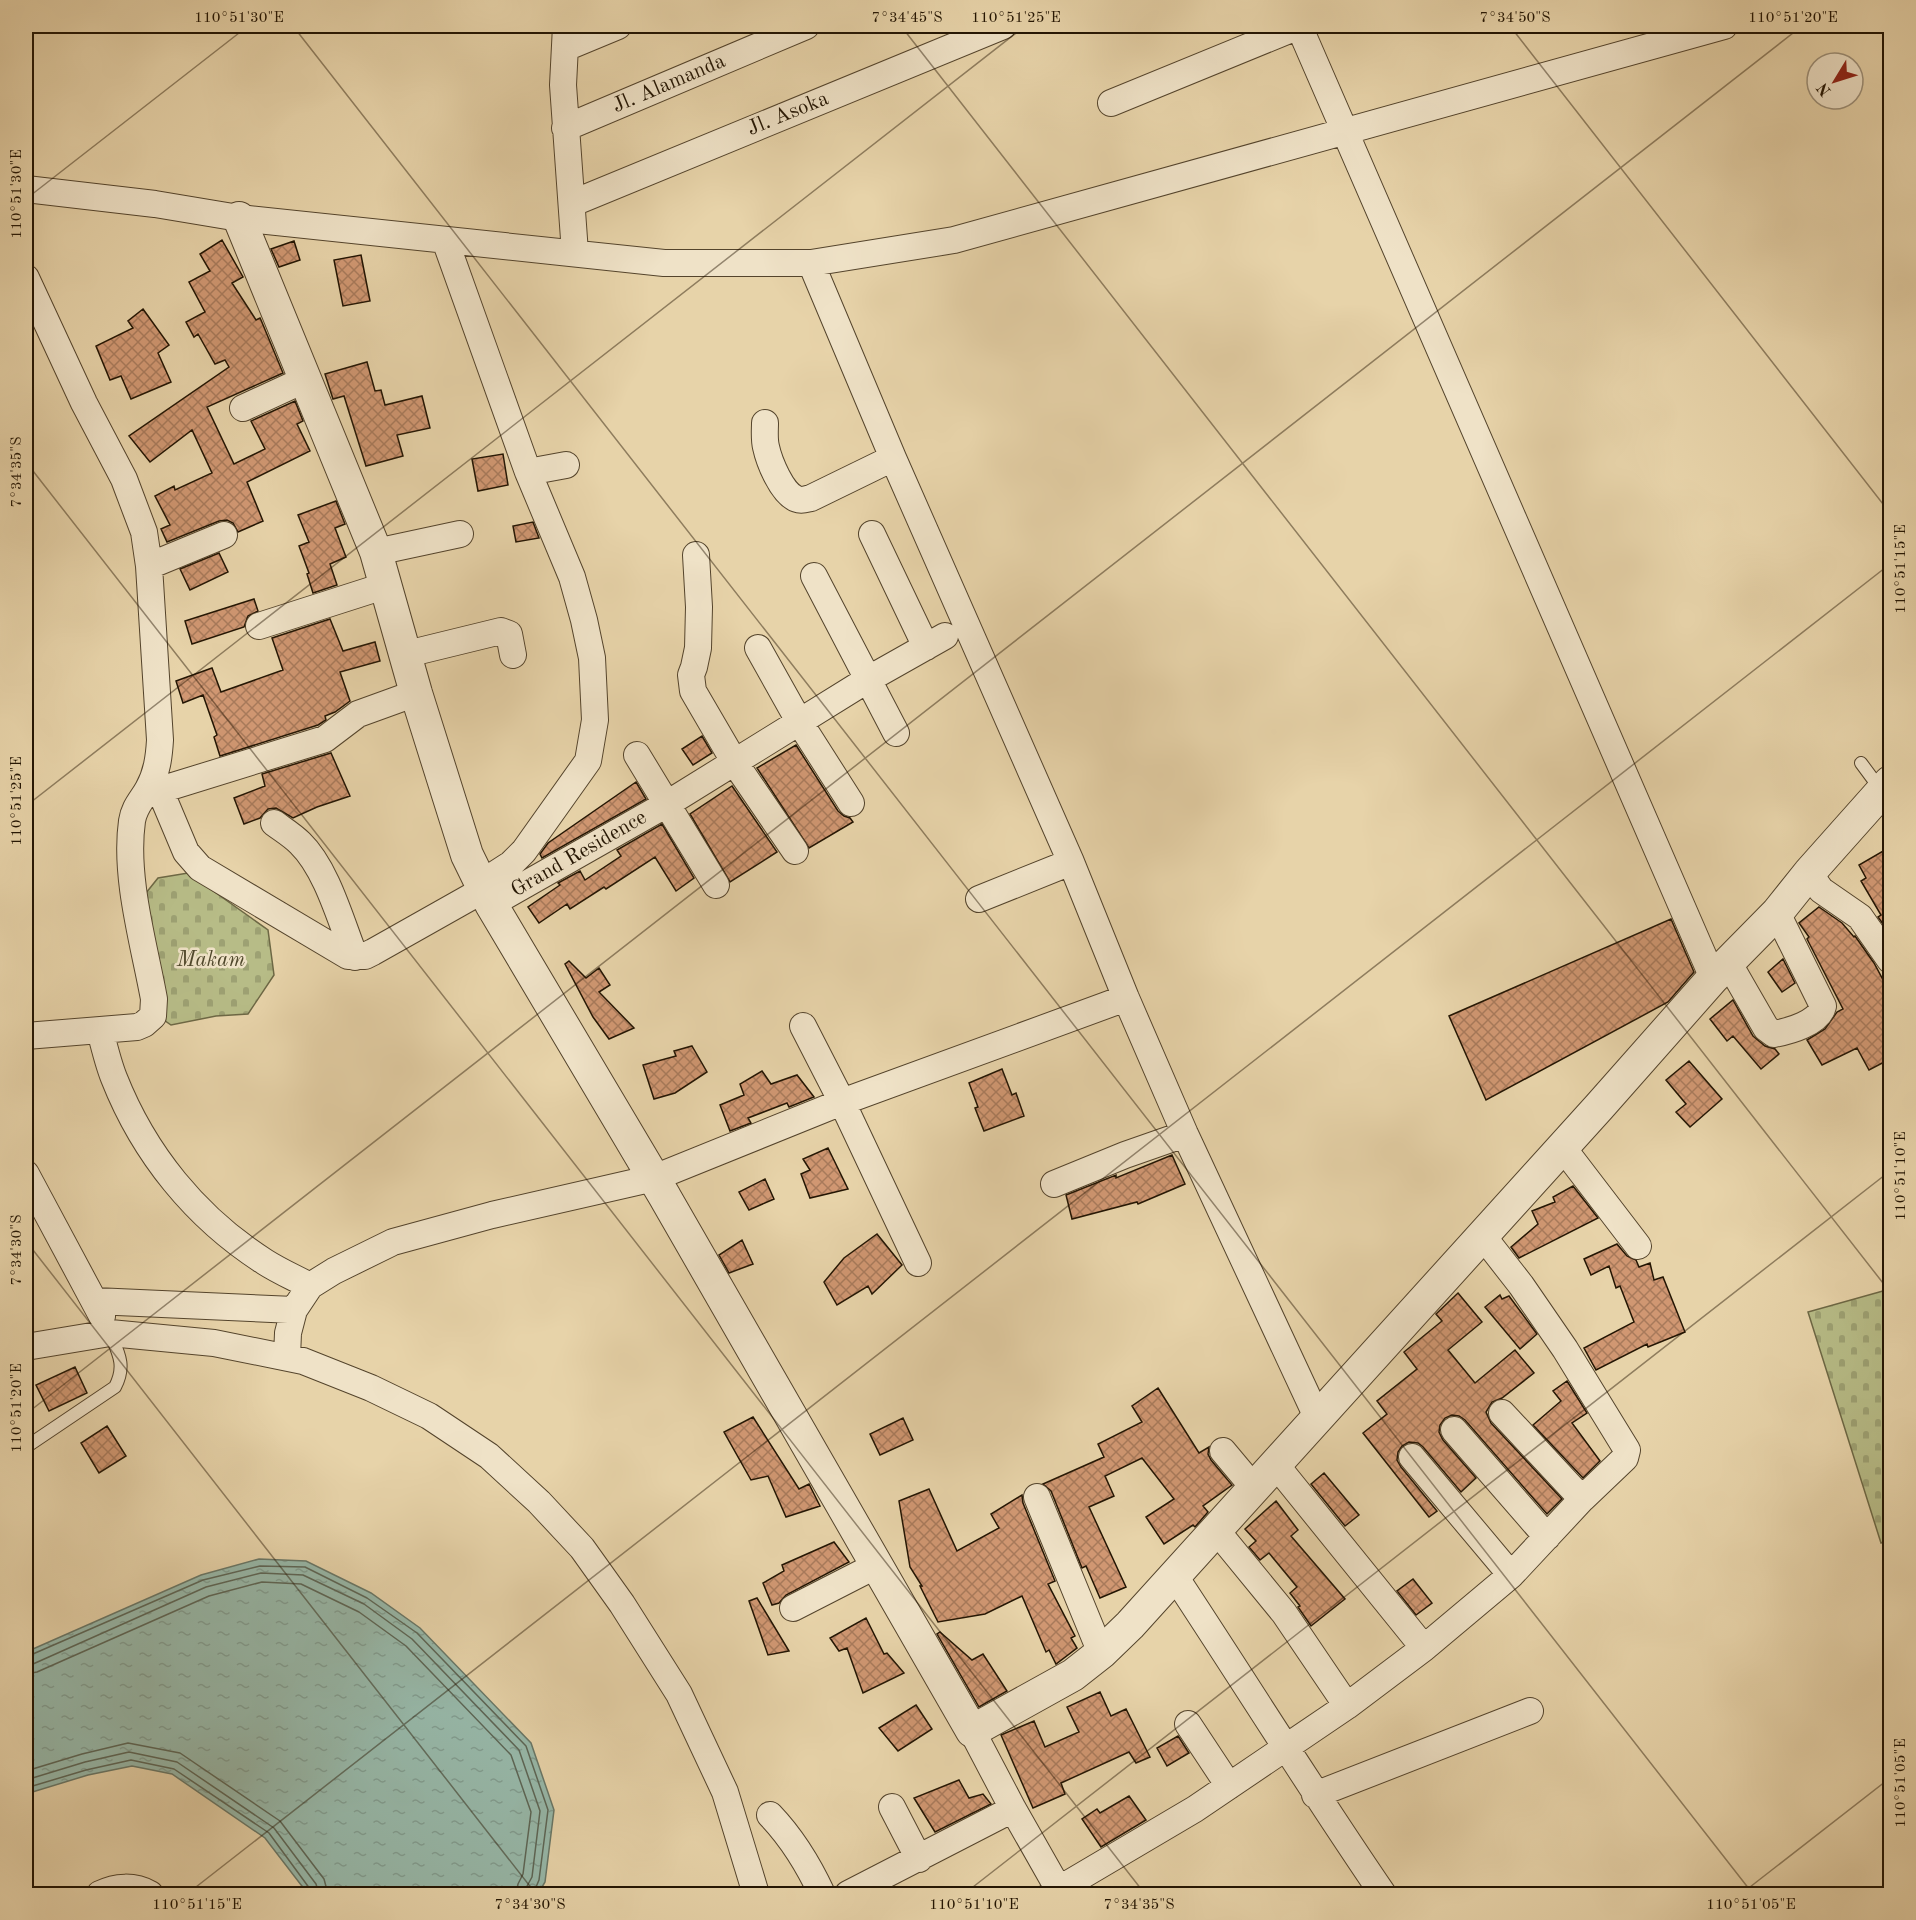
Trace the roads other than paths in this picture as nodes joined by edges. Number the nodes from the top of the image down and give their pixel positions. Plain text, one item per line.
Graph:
1 (618, 26) edge
2 (806, 26) edge
3 (1003, 26) edge
4 (1299, 26) edge
5 (1724, 26) edge
6 (565, 37) edge
7 (1111, 103) dead end
8 (565, 128) junction
9 (1345, 131) junction
10 (26, 189) edge
11 (573, 203) junction
12 (239, 218) junction
13 (445, 240) junction
14 (575, 253) junction
15 (811, 263) junction
16 (26, 278) edge
17 (306, 379) junction
18 (243, 408) dead end
19 (765, 423) dead end
20 (893, 458) junction
21 (566, 465) dead end
22 (528, 472) junction
23 (460, 534) dead end
24 (872, 534) dead end
25 (224, 535) dead end
26 (376, 552) junction
27 (696, 555) dead end
28 (149, 566) junction
29 (814, 576) dead end
30 (387, 585) junction
31 (259, 626) dead end
32 (758, 648) dead end
33 (407, 654) junction
34 (513, 655) dead end
35 (867, 680) junction
36 (416, 693) junction
37 (800, 723) junction
38 (896, 733) dead end
39 (637, 755) dead end
40 (735, 763) junction
41 (1861, 763) dead end
42 (157, 783) junction
43 (1886, 787) edge
44 (851, 803) dead end
45 (667, 804) junction
46 (274, 823) dead end
47 (795, 851) dead end
48 (1071, 862) junction
49 (1809, 873) junction
50 (716, 885) dead end
51 (485, 893) junction
52 (979, 899) dead end
53 (1777, 913) junction
54 (355, 957) junction
55 (1890, 960) edge
56 (1721, 970) junction
57 (1126, 998) junction
58 (803, 1026) dead end
59 (100, 1030) junction
60 (26, 1036) edge
61 (842, 1102) junction
62 (1185, 1134) junction
63 (1563, 1148) junction
64 (26, 1174) edge
65 (654, 1178) junction
66 (1054, 1184) dead end
67 (1482, 1235) junction
68 (1638, 1246) dead end
69 (918, 1263) dead end
70 (310, 1286) junction
71 (95, 1301) junction
72 (294, 1310) junction
73 (110, 1333) junction
74 (26, 1347) edge
75 (287, 1358) junction
76 (1502, 1413) dead end
77 (1317, 1417) junction
78 (1454, 1430) dead end
79 (26, 1447) edge
80 (1223, 1451) dead end
81 (1412, 1457) dead end
82 (1276, 1465) junction
83 (1254, 1488) junction
84 (1037, 1497) dead end
85 (1582, 1499) junction
86 (1216, 1530) junction
87 (1547, 1537) junction
88 (877, 1565) junction
89 (1174, 1575) junction
90 (1511, 1575) junction
91 (793, 1608) dead end
92 (1424, 1648) junction
93 (1101, 1653) junction
94 (1347, 1706) junction
95 (1530, 1711) dead end
96 (1188, 1724) dead end
97 (972, 1731) junction
98 (1287, 1748) junction
99 (1228, 1786) junction
100 (1315, 1795) junction
101 (892, 1807) dead end
102 (1013, 1809) junction
103 (770, 1815) dead end
104 (919, 1859) junction
105 (1055, 1892) edge
106 (100, 1894) edge
107 (150, 1894) edge
108 (756, 1894) edge
109 (822, 1894) edge
110 (848, 1894) edge
111 (1383, 1894) edge

1 - 6 street
2 - 8 street, Jl. Alamanda
3 - 11 street, Jl. Asoka
4 - 7 street
4 - 9 street
5 - 9 street
6 - 8 street
8 - 11 street
9 - 15 street
9 - 56 street
10 - 12 street
11 - 14 street
12 - 13 street
12 - 17 street
13 - 14 street
13 - 22 street
14 - 15 street
15 - 20 street
16 - 28 street
17 - 18 street
17 - 26 street
19 - 20 street
20 - 48 street
21 - 22 street
22 - 51 street
23 - 26 street
24 - 35 street, Grand Residence
25 - 28 street
26 - 30 street
27 - 40 street
28 - 42 street
29 - 35 street
30 - 31 street
30 - 33 street
32 - 37 street
33 - 34 street
33 - 36 street
35 - 37 street, Grand Residence
35 - 38 street
36 - 42 street
36 - 51 street
37 - 40 street, Grand Residence
37 - 44 street
39 - 45 street, Grand Residence
40 - 45 street, Grand Residence
40 - 47 street
41 - 43 lane
42 - 54 street
42 - 59 street
43 - 49 street
45 - 50 street, Grand Residence
45 - 51 street, Grand Residence
46 - 54 street
48 - 52 street
48 - 57 street
49 - 53 street
49 - 55 street
51 - 54 street
51 - 65 street
53 - 56 street
53 - 56 street
56 - 63 street
57 - 61 street
57 - 62 street
58 - 61 street
59 - 60 street
59 - 70 street
61 - 65 street
61 - 69 street
62 - 66 street
62 - 77 street
63 - 67 street
63 - 68 street
64 - 71 street
65 - 70 street
65 - 88 street
67 - 77 street
67 - 85 street
70 - 72 street
71 - 72 street
71 - 73 street
72 - 75 street
73 - 74 street
73 - 75 street
73 - 79 lane
75 - 108 street
76 - 85 street
77 - 82 street
78 - 87 street
80 - 83 street
81 - 90 street
82 - 83 street
82 - 92 street
83 - 86 street
84 - 93 street
85 - 87 street
86 - 89 street
86 - 94 street
87 - 90 street
88 - 91 street
88 - 97 street
89 - 93 street
89 - 98 street
90 - 92 street
92 - 94 street
93 - 97 street
94 - 98 street
95 - 100 street
96 - 99 street
97 - 102 street
98 - 99 street
98 - 100 street
99 - 105 street
100 - 111 street
101 - 104 street
102 - 104 street
102 - 105 street
103 - 109 street
104 - 110 street
106 - 107 street

